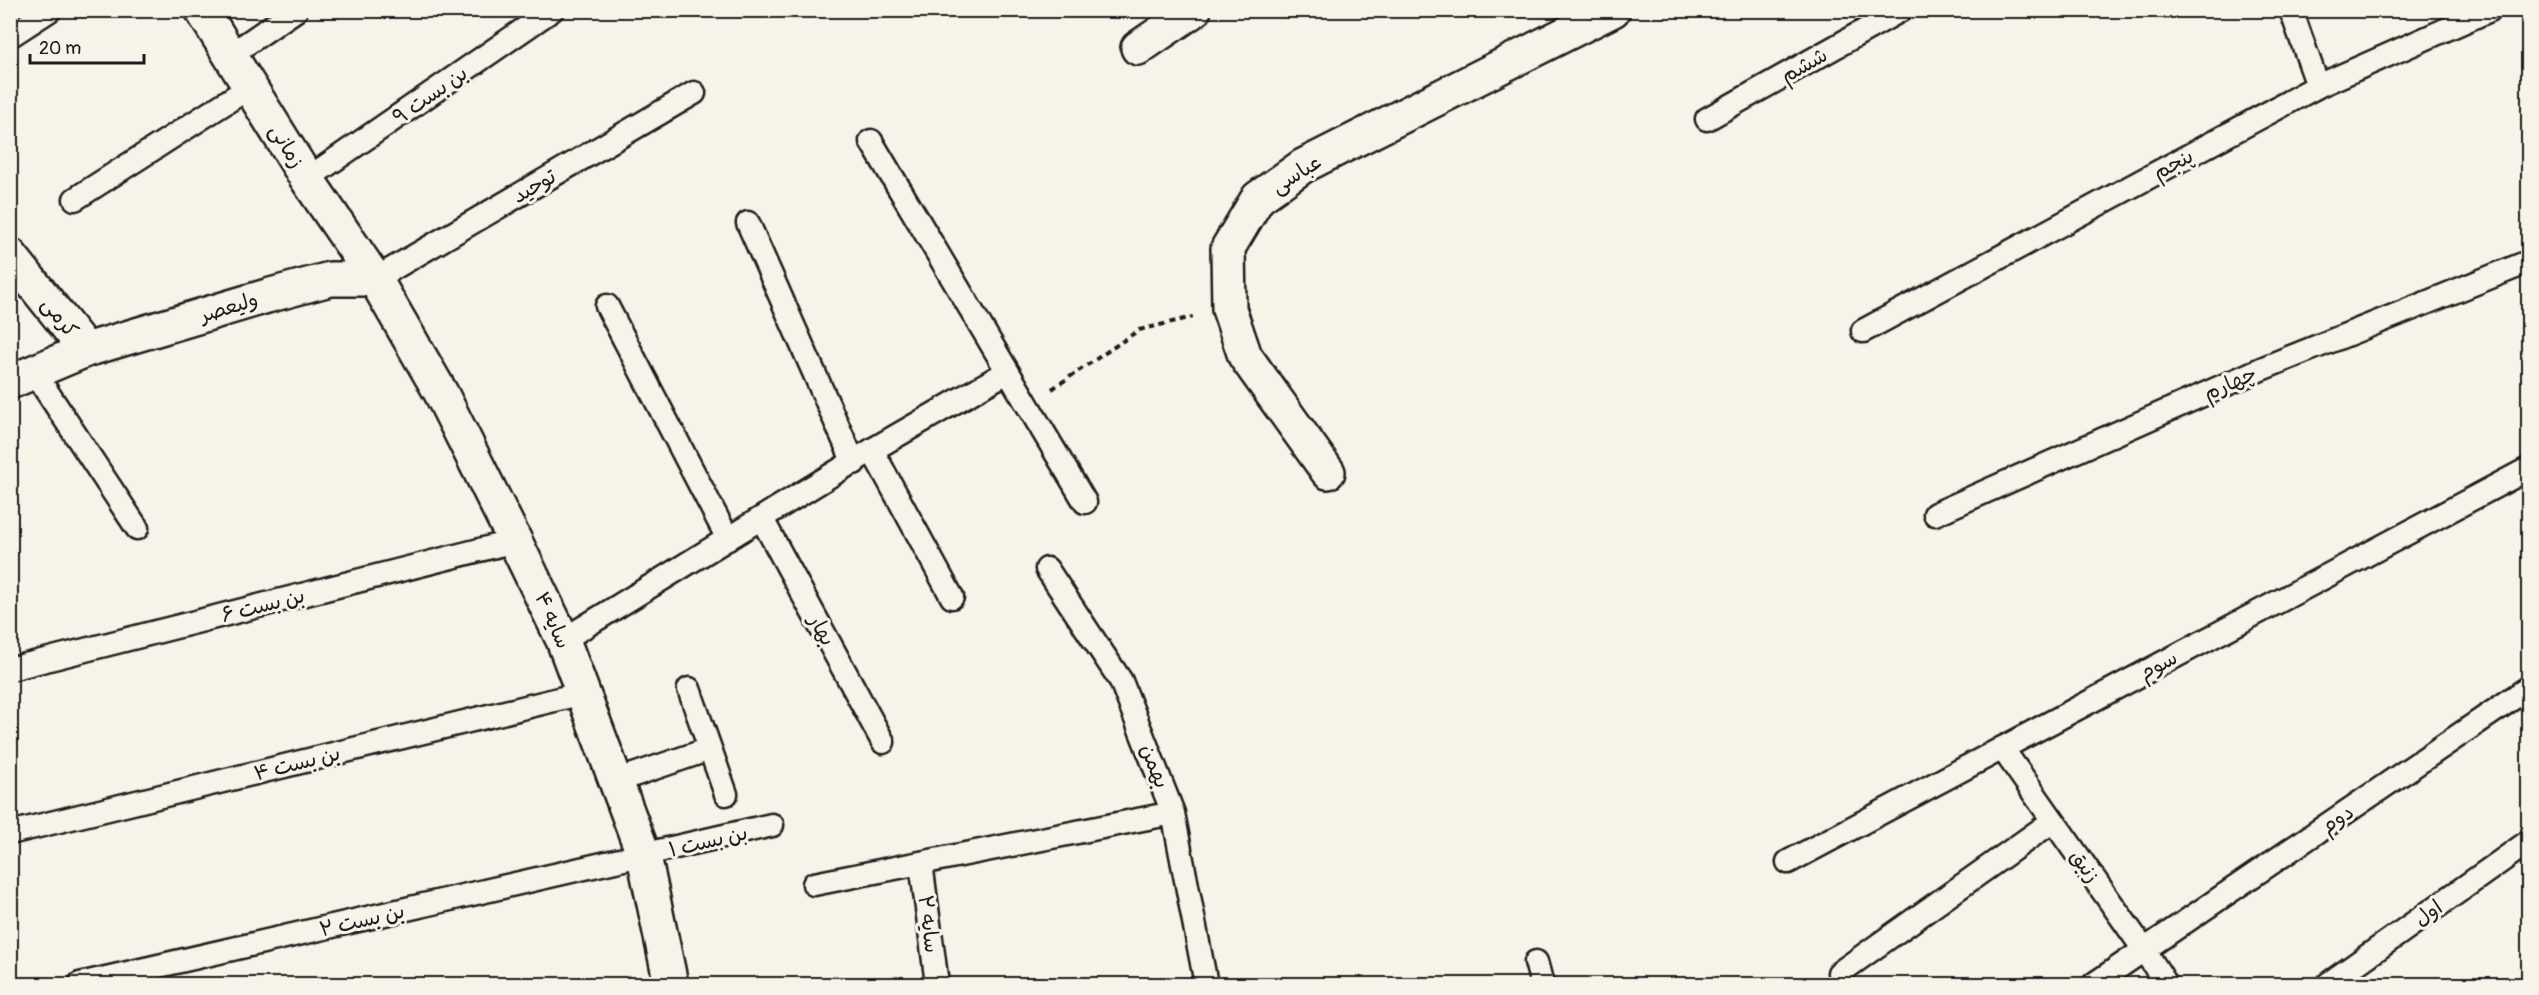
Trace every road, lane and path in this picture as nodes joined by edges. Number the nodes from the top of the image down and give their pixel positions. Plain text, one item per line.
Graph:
1 (50, 10) edge
2 (202, 10) edge
3 (296, 10) edge
4 (552, 10) edge
5 (1194, 10) edge
6 (1613, 10) edge
7 (1901, 10) edge
8 (2291, 10) edge
9 (2490, 10) edge
10 (1575, 19) edge
11 (10, 36) edge
12 (1138, 48) dead end
13 (230, 55) junction
14 (2318, 86) junction
15 (250, 87) junction
16 (694, 93) dead end
17 (1707, 119) dead end
18 (871, 141) dead end
19 (307, 179) junction
20 (75, 199) dead end
21 (748, 223) dead end
22 (10, 255) edge
23 (2529, 262) edge
24 (375, 279) junction
25 (607, 306) dead end
26 (1229, 309) junction
27 (1863, 331) dead end
28 (86, 350) junction
29 (1007, 372) junction
30 (22, 377) edge
31 (1027, 406) junction
32 (863, 456) junction
33 (2529, 469) edge
34 (1328, 472) dead end
35 (1085, 502) dead end
36 (1935, 514) dead end
37 (762, 519) junction
38 (138, 528) dead end
39 (728, 539) junction
40 (515, 541) junction
41 (1047, 569) dead end
42 (952, 597) dead end
43 (563, 640) junction
44 (10, 669) edge
45 (2529, 688) edge
46 (689, 689) dead end
47 (583, 693) junction
48 (883, 742) dead end
49 (2002, 748) junction
50 (710, 749) junction
51 (616, 781) junction
52 (726, 794) dead end
53 (1173, 813) junction
54 (2053, 821) junction
55 (772, 825) dead end
56 (10, 833) edge
57 (2529, 842) edge
58 (644, 856) junction
59 (1788, 862) dead end
60 (921, 863) junction
61 (814, 884) dead end
62 (2145, 951) junction
63 (1536, 962) dead end
64 (1839, 973) dead end
65 (80, 984) edge
66 (672, 984) edge
67 (938, 984) edge
68 (1206, 984) edge
69 (1542, 984) edge
70 (2094, 984) edge
71 (2166, 984) edge
72 (2328, 984) edge

1 - 11 lane
2 - 13 street, زمانی
3 - 13 lane
4 - 19 lane, بن بست ۹
5 - 12 street
6 - 10 street, عباسی
7 - 17 lane, ششم
8 - 14 lane
9 - 14 lane, پنجم
10 - 26 street, عباسی
13 - 15 street, زمانی
14 - 27 lane, پنجم
15 - 19 street, زمانی
15 - 20 lane
16 - 24 lane, توحید
18 - 29 lane
19 - 24 street, زمانی
21 - 32 lane
22 - 28 street, کرمی
23 - 36 lane, چهارم
24 - 28 street, ولیعصر
24 - 40 street, سایه ۴
25 - 39 lane
26 - 31 path
26 - 34 street, عباسی
28 - 30 street, ولیعصر
29 - 31 lane
29 - 32 lane
30 - 38 lane
31 - 35 lane
32 - 37 lane
32 - 42 lane
33 - 49 lane, سوم
37 - 39 lane
37 - 48 lane, بهار
39 - 43 lane
40 - 43 street, سایه ۴
40 - 44 lane, بن بست ۶
41 - 53 lane, بهمن
43 - 47 street, سایه ۴
45 - 62 lane, دوم
46 - 50 lane
47 - 51 street, سایه ۴
47 - 56 lane, بن بست ۴
49 - 54 lane, زنبق
49 - 59 lane, سوم
50 - 51 lane
50 - 52 lane
51 - 58 street, سایه ۴
53 - 60 lane
53 - 68 lane, بهمن
54 - 62 lane, زنبق
54 - 64 lane
55 - 58 lane, بن بست ۱
57 - 72 lane, اول
58 - 65 lane, بن بست ۲
58 - 66 street, سایه ۴
60 - 61 lane
60 - 67 lane, سایه ۲
62 - 70 lane, دوم
62 - 71 lane, زنبق
63 - 69 lane

